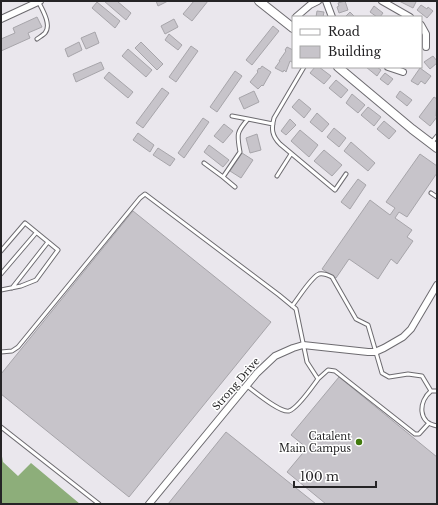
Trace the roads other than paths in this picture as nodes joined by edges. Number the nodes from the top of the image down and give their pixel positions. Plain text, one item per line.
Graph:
1 (39, 1) edge
2 (259, 1) edge
3 (318, 1) edge
4 (326, 1) edge
5 (382, 1) edge
6 (297, 16) edge
7 (332, 16) edge
8 (408, 16) edge
9 (1, 19) edge
10 (292, 24) edge
11 (422, 27) edge
12 (37, 39) dead end
13 (426, 47) dead end
14 (303, 68) edge
15 (339, 68) edge
16 (391, 68) edge
17 (403, 72) dead end
18 (232, 116) dead end
19 (248, 119) junction
20 (273, 124) junction
21 (437, 136) edge
22 (434, 146) edge
23 (291, 154) junction
24 (204, 163) dead end
25 (346, 174) dead end
26 (277, 176) dead end
27 (223, 177) junction
28 (235, 187) dead end
29 (431, 193) dead end
30 (437, 197) edge
31 (36, 233) junction
32 (48, 242) junction
33 (1, 252) edge
34 (1, 274) edge
35 (437, 285) edge
36 (12, 288) junction
37 (1, 290) edge
38 (292, 306) junction
39 (303, 346) junction
40 (1, 352) edge
41 (375, 352) junction
42 (318, 379) junction
43 (246, 385) junction
44 (430, 391) junction
45 (437, 391) edge
46 (429, 423) junction
47 (437, 426) edge
48 (1, 427) edge
49 (99, 504) edge
50 (149, 504) edge

1 - 9 street
1 - 12 lane
2 - 10 street
3 - 6 street
4 - 7 street
5 - 8 street
11 - 13 street
14 - 20 lane
15 - 22 street
16 - 17 street
18 - 19 lane
19 - 20 lane
19 - 27 lane
20 - 23 lane
21 - 22 lane
23 - 25 lane
23 - 26 lane
24 - 27 lane
27 - 28 lane
29 - 30 lane
31 - 32 lane
31 - 33 lane
31 - 34 lane
32 - 36 lane
32 - 36 lane
35 - 41 street
36 - 37 lane
38 - 39 lane
38 - 40 lane
38 - 41 lane
39 - 41 street, Strong Drive
39 - 42 lane
39 - 43 street, Strong Drive
41 - 44 lane
42 - 43 lane
42 - 46 lane
43 - 50 street, Strong Drive
44 - 45 lane
44 - 46 lane
46 - 47 lane
48 - 49 lane

